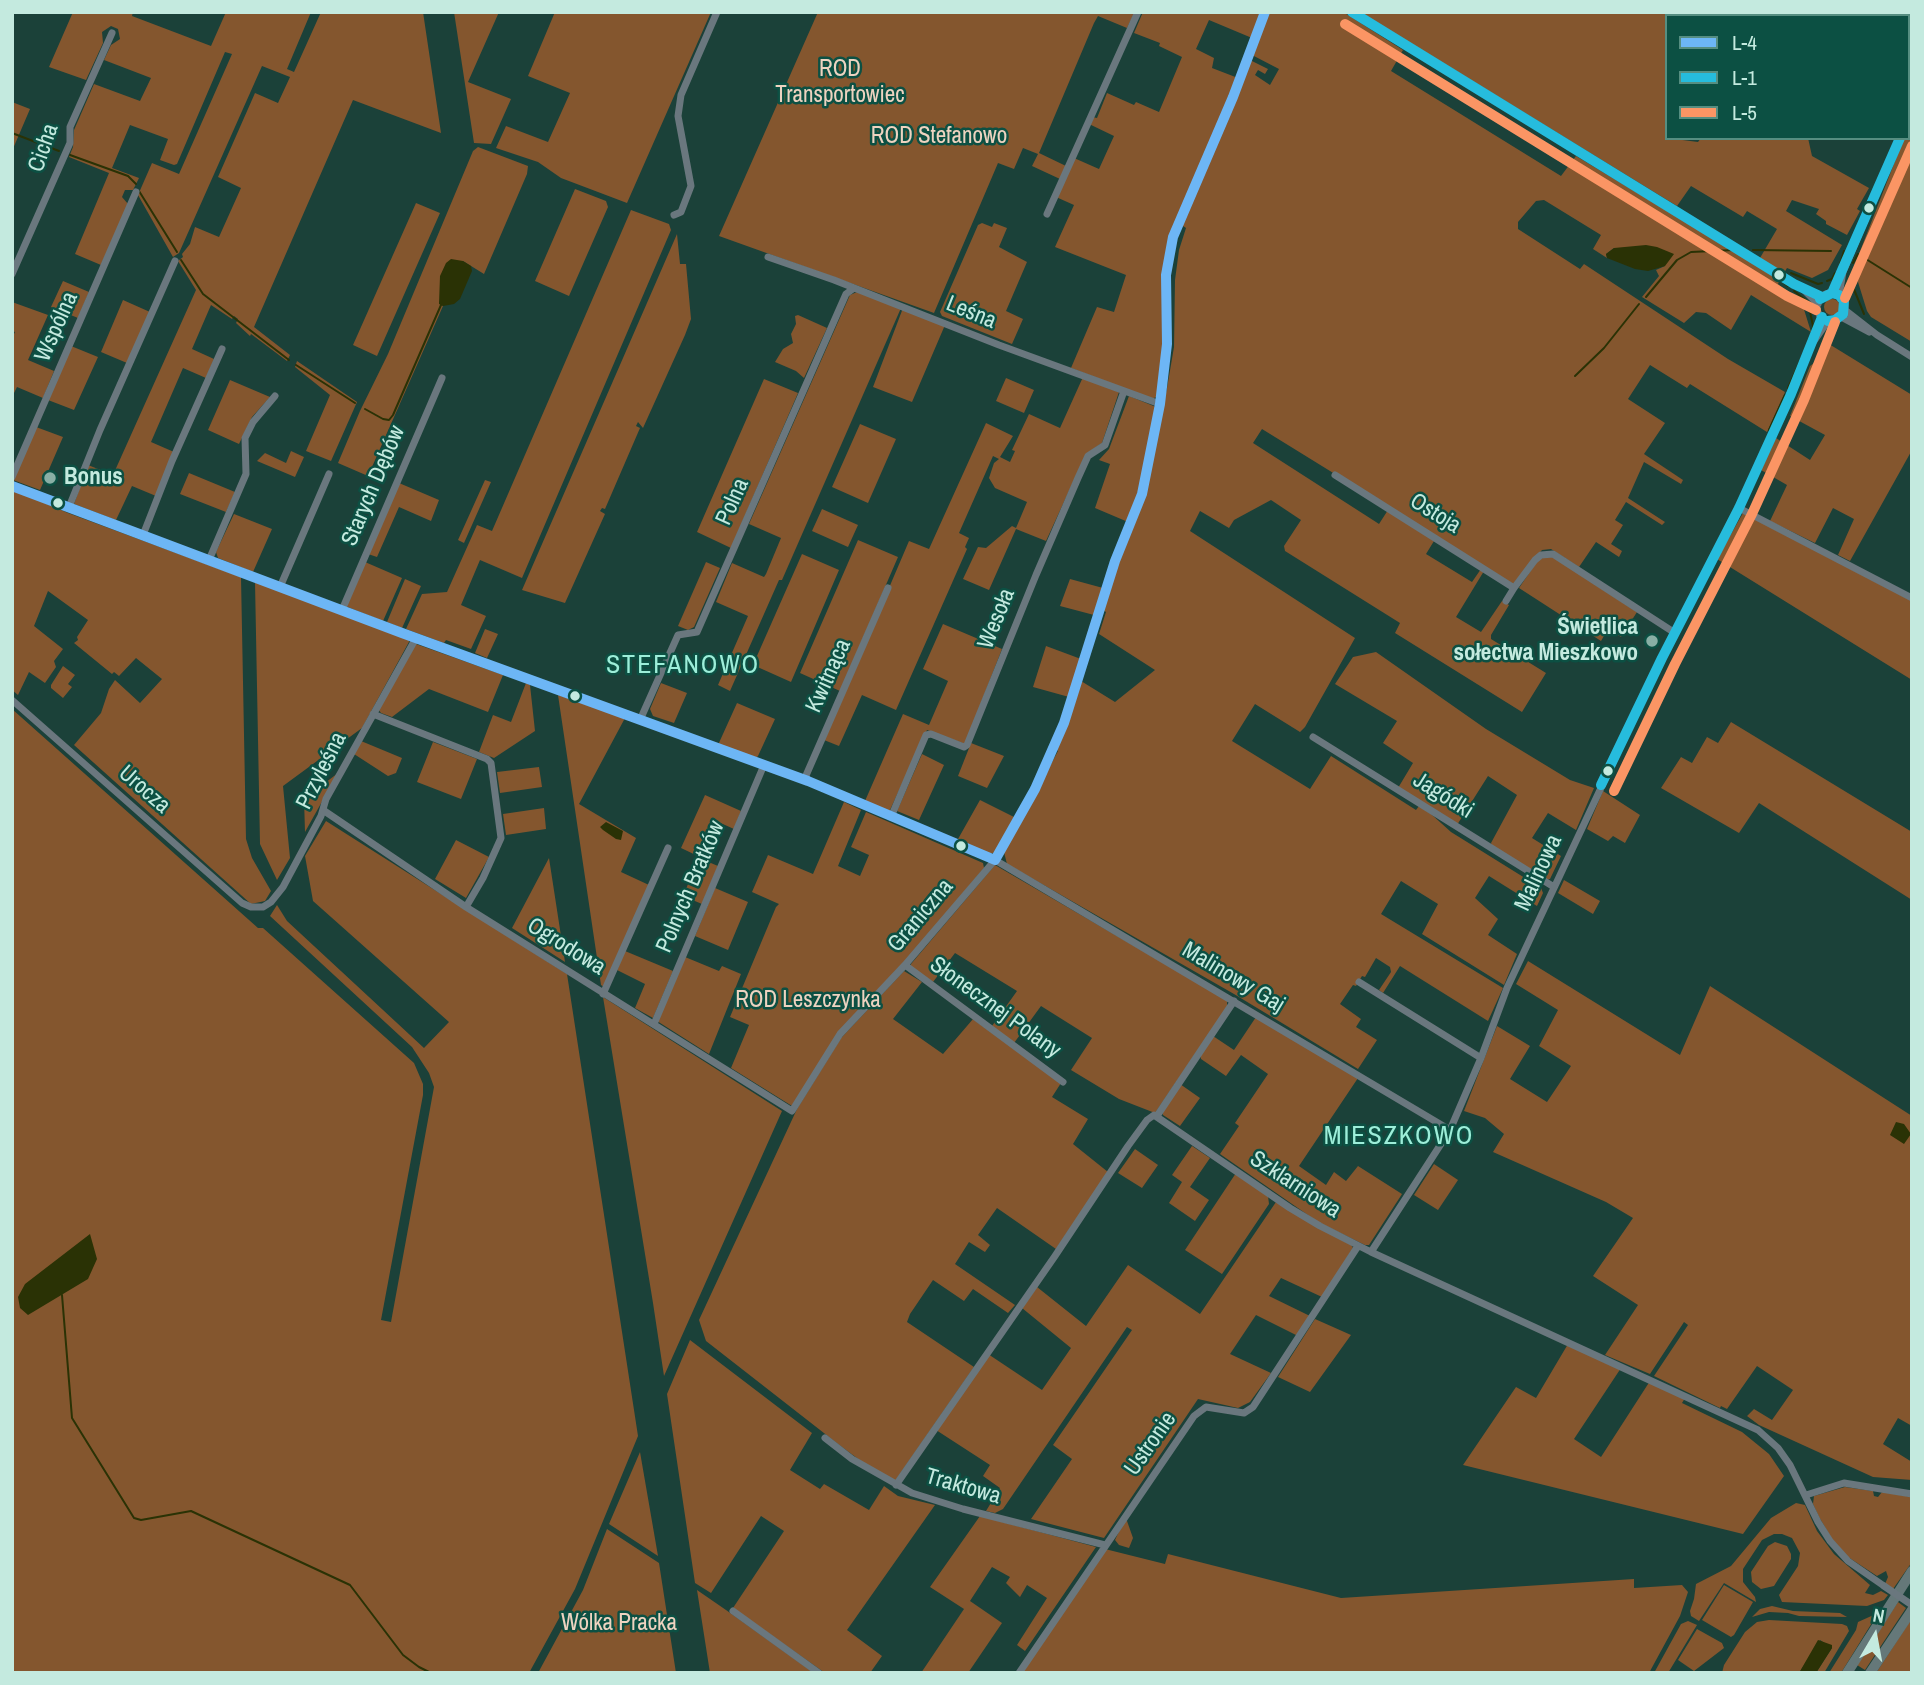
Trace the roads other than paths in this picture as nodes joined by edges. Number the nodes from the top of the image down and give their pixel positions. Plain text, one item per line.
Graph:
1 (717, 12) edge
2 (1138, 12) edge
3 (1265, 12) edge
4 (1352, 12) edge
5 (111, 33) dead end
6 (1899, 140) edge
7 (136, 192) dead end
8 (1047, 214) dead end
9 (674, 215) dead end
10 (768, 257) dead end
11 (175, 261) dead end
12 (12, 274) edge
13 (854, 288) junction
14 (1835, 294) junction
15 (1820, 300) junction
16 (1843, 313) junction
17 (1825, 319) junction
18 (222, 349) dead end
19 (1912, 356) edge
20 (442, 378) dead end
21 (1124, 391) junction
22 (275, 396) dead end
23 (1160, 404) junction
24 (329, 474) dead end
25 (1335, 475) dead end
26 (12, 477) edge
27 (12, 486) edge
28 (69, 507) junction
29 (1739, 508) junction
30 (143, 535) junction
31 (209, 560) junction
32 (280, 587) junction
33 (1514, 587) junction
34 (888, 588) dead end
35 (1912, 598) edge
36 (1506, 601) dead end
37 (342, 610) junction
38 (1675, 633) junction
39 (416, 638) junction
40 (12, 701) edge
41 (373, 714) junction
42 (640, 720) junction
43 (1312, 737) dead end
44 (764, 765) junction
45 (804, 779) junction
46 (323, 810) junction
47 (891, 817) junction
48 (668, 848) dead end
49 (995, 860) junction
50 (1554, 887) junction
51 (251, 907) joint
52 (466, 907) junction
53 (905, 965) junction
54 (1359, 982) dead end
55 (603, 994) junction
56 (1234, 1001) junction
57 (654, 1024) junction
58 (1481, 1058) junction
59 (1063, 1082) dead end
60 (792, 1111) joint
61 (1157, 1116) junction
62 (1450, 1130) junction
63 (1359, 1246) junction
64 (1371, 1252) junction
65 (825, 1438) dead end
66 (896, 1485) junction
67 (1912, 1494) edge
68 (1806, 1495) junction
69 (1105, 1545) junction
70 (1909, 1575) edge
71 (1912, 1607) edge
72 (1878, 1608) dead end
73 (733, 1611) dead end
74 (819, 1673) edge
75 (1019, 1673) edge
76 (1847, 1673) edge
77 (1870, 1673) edge

1 - 9 street
2 - 8 street
3 - 23 street, Graniczna
4 - 15 street
5 - 12 street, Cicha
6 - 14 street
7 - 26 street, Wspólna
10 - 13 street, Leśna
11 - 28 street
13 - 21 street, Leśna
13 - 42 street, Polna
14 - 15 street
14 - 16 street
15 - 17 street
16 - 17 street
16 - 19 street
17 - 29 street, Malinowa
18 - 30 street
20 - 37 street, Starych Dębów
21 - 23 street, Leśna
21 - 47 street, Wesoła
22 - 31 street
23 - 49 street, Graniczna
24 - 32 street
25 - 33 street, Ostoja
27 - 28 street
28 - 30 street
29 - 35 street
29 - 38 street, Malinowa
30 - 31 street
31 - 32 street
32 - 37 street
33 - 36 street
33 - 38 street
34 - 45 street, Kwitnąca
37 - 39 street
38 - 50 street, Malinowa
39 - 41 street, Przyleśna
39 - 42 street
40 - 51 street, Urocza
41 - 46 street, Przyleśna
41 - 52 street
42 - 44 street
43 - 50 street, Jagódki
44 - 45 street
44 - 57 street, Polnych Bratków
45 - 47 street
46 - 51 street, Przyleśna
46 - 52 street, Ogrodowa
47 - 49 street
48 - 55 street
49 - 53 street, Graniczna
49 - 56 street, Malinowy Gaj
50 - 58 street, Malinowa
52 - 55 street, Ogrodowa
53 - 59 street, Słonecznej Polany
53 - 60 street, Graniczna
54 - 58 street
55 - 57 street, Ogrodowa
56 - 61 street
56 - 62 street, Malinowy Gaj
57 - 60 street, Ogrodowa
58 - 62 street, Malinowa
61 - 63 street, Szklarniowa
61 - 66 street
62 - 64 street, Malinowa
63 - 64 street, Szklarniowa
63 - 69 street, Ustronie
64 - 68 street, Szklarniowa
65 - 66 street, Traktowa
66 - 69 street, Traktowa
67 - 68 street
68 - 71 street, Szklarniowa, bridge
69 - 75 street, Ustronie
70 - 72 highway
70 - 76 highway
71 - 77 highway
73 - 74 street

